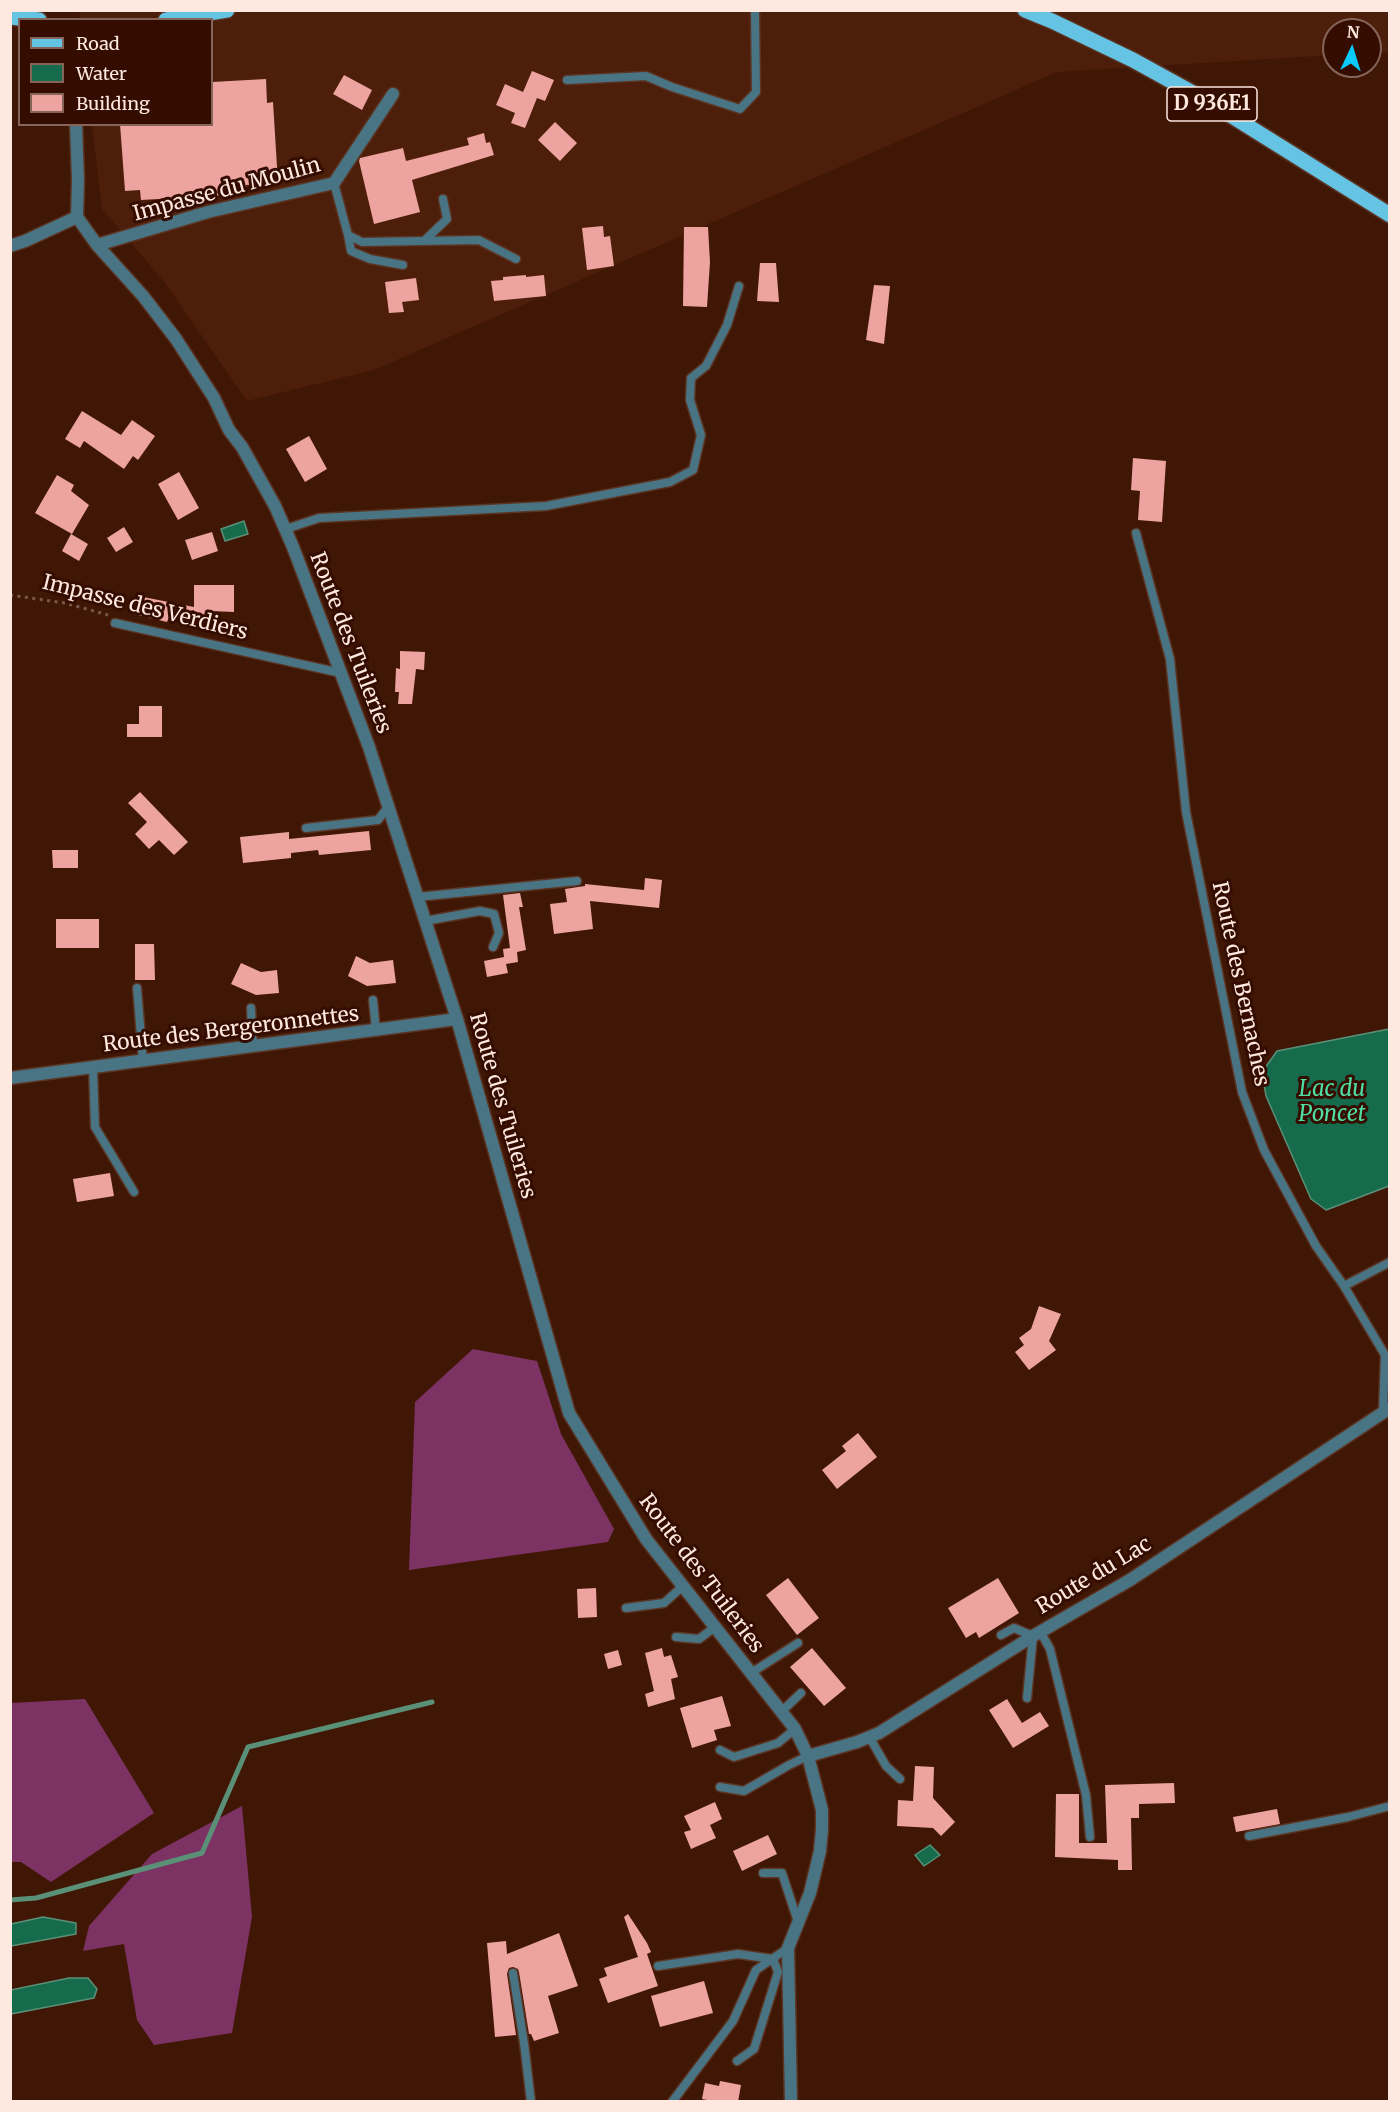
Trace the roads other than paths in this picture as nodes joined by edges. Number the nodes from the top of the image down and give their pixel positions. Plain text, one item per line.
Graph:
1 (227, 10) edge
2 (755, 10) edge
3 (1025, 10) edge
4 (178, 18) edge
5 (567, 80) dead end
6 (393, 94) dead end
7 (76, 126) edge
8 (334, 183) junction
9 (444, 199) dead end
10 (1389, 215) edge
11 (76, 218) junction
12 (348, 235) junction
13 (424, 241) junction
14 (97, 245) junction
15 (10, 246) edge
16 (516, 260) dead end
17 (403, 264) dead end
18 (739, 286) dead end
19 (286, 528) junction
20 (1136, 533) dead end
21 (115, 623) road end
22 (341, 674) junction
23 (388, 807) junction
24 (306, 828) dead end
25 (577, 881) dead end
26 (417, 897) junction
27 (425, 921) junction
28 (493, 947) dead end
29 (137, 988) dead end
30 (373, 999) dead end
31 (251, 1008) dead end
32 (457, 1019) junction
33 (376, 1030) junction
34 (253, 1047) junction
35 (143, 1061) junction
36 (93, 1068) junction
37 (10, 1078) edge
38 (134, 1192) dead end
39 (1389, 1262) edge
40 (1344, 1286) junction
41 (1387, 1356) edge
42 (1386, 1410) edge
43 (683, 1586) junction
44 (626, 1608) dead end
45 (715, 1627) junction
46 (1036, 1633) junction
47 (1001, 1635) dead end
48 (676, 1637) dead end
49 (798, 1643) dead end
50 (751, 1673) junction
51 (801, 1693) dead end
52 (1027, 1698) dead end
53 (781, 1712) junction
54 (795, 1729) junction
55 (870, 1738) junction
56 (720, 1750) dead end
57 (808, 1756) junction
58 (900, 1779) dead end
59 (720, 1787) dead end
60 (1389, 1806) edge
61 (1248, 1836) dead end
62 (1090, 1837) dead end
63 (764, 1873) dead end
64 (798, 1922) junction
65 (788, 1948) junction
66 (773, 1959) junction
67 (658, 1966) dead end
68 (513, 1973) dead end
69 (737, 2061) dead end
70 (531, 2102) edge
71 (672, 2102) edge
72 (791, 2102) edge

1 - 4 main road
2 - 5 lane
3 - 10 main road, D 936E1
6 - 8 street, Impasse du Moulin
7 - 11 street
8 - 12 lane
8 - 14 street, Impasse du Moulin
9 - 13 lane
11 - 14 street, Route des Tuileries
11 - 15 street
12 - 13 lane
12 - 17 lane
13 - 16 lane
14 - 19 street, Route des Tuileries
18 - 19 lane
19 - 22 street, Route des Tuileries
20 - 40 lane, Route des Bernaches
21 - 22 lane, Impasse des Verdiers
22 - 23 street, Route des Tuileries
23 - 24 lane
23 - 26 street, Route des Tuileries
25 - 26 lane
26 - 27 street, Route des Tuileries
27 - 28 lane
27 - 32 street, Route des Tuileries
29 - 35 lane
30 - 33 lane
31 - 34 lane
32 - 33 street, Route des Bergeronnettes
32 - 43 street, Route des Tuileries
33 - 34 street, Route des Bergeronnettes
34 - 35 street, Route des Bergeronnettes
35 - 36 street, Route des Bergeronnettes
36 - 37 street, Route des Bergeronnettes
36 - 38 lane
39 - 40 lane
40 - 41 lane, Route des Bernaches
41 - 42 lane, Route des Bernaches
42 - 46 street, Route du Lac
43 - 44 lane
43 - 45 street, Route des Tuileries
45 - 48 lane
45 - 50 street, Route des Tuileries
46 - 47 lane
46 - 52 lane
46 - 55 street, Route du Lac
46 - 62 lane
49 - 50 lane
50 - 53 street, Route des Tuileries
51 - 53 lane
53 - 54 street, Route des Tuileries
54 - 56 lane
54 - 57 street, Route des Tuileries
55 - 57 street, Route du Lac
55 - 58 lane
57 - 59 lane
57 - 64 street, Route des Tuileries
60 - 61 lane
63 - 64 lane
64 - 65 street, Route des Tuileries
65 - 66 lane
65 - 72 street, Route des Tuileries
66 - 67 lane
66 - 69 lane
66 - 71 lane
68 - 70 lane

